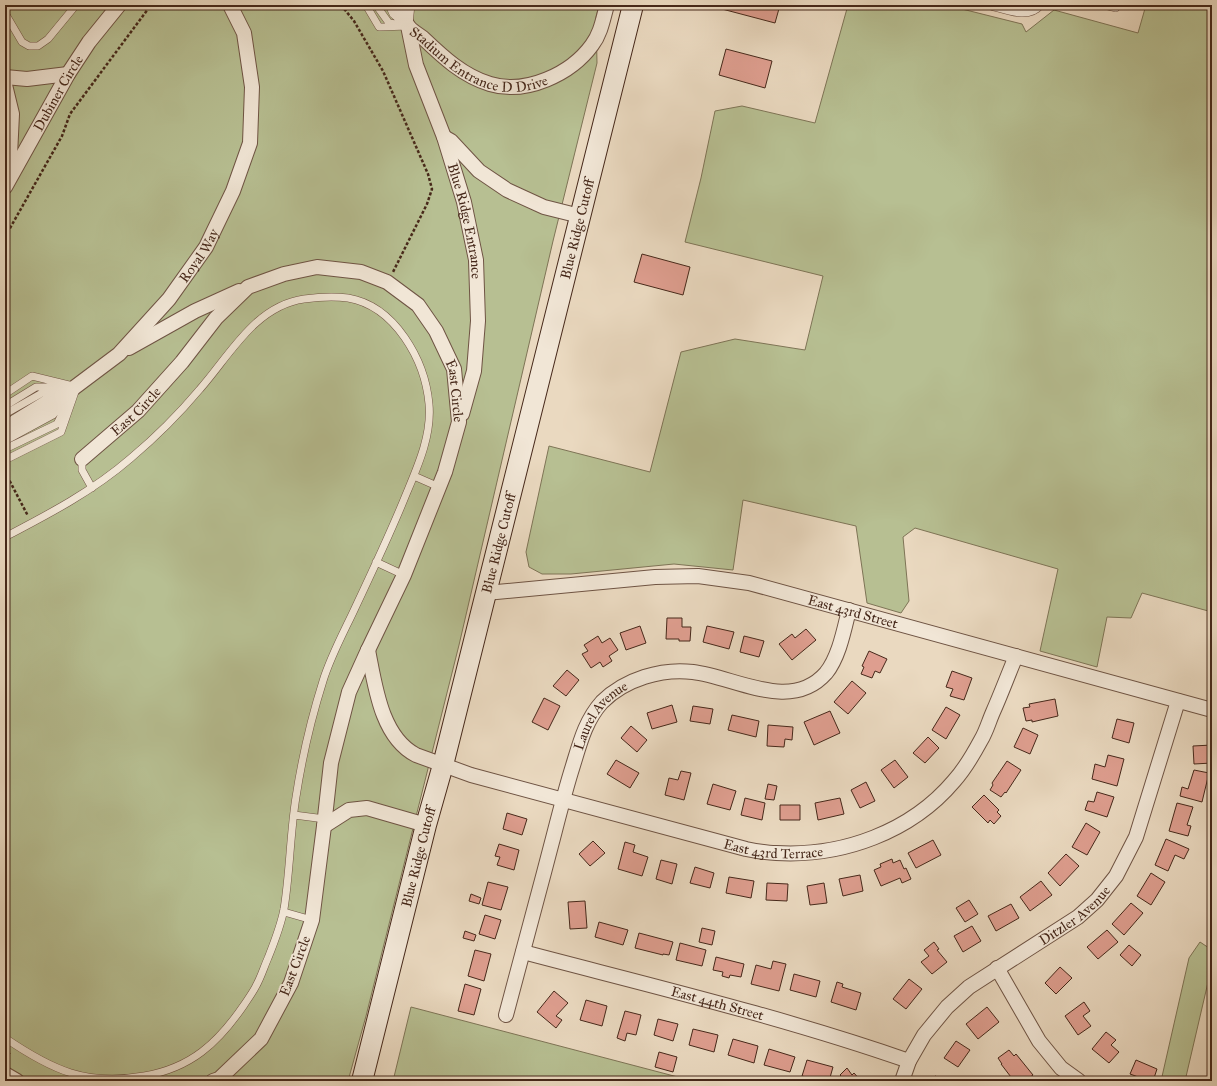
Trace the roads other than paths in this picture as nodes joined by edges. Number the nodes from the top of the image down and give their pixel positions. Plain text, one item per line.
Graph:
1 (76, 5) edge
2 (119, 5) edge
3 (230, 5) edge
4 (366, 5) edge
5 (376, 5) edge
6 (389, 5) edge
7 (398, 5) edge
8 (406, 5) edge
9 (411, 5) edge
10 (607, 5) edge
11 (633, 5) edge
12 (987, 5) edge
13 (1042, 5) edge
14 (1104, 5) edge
15 (1117, 5) edge
16 (5, 13) edge
17 (408, 26) junction
18 (68, 74) junction
19 (5, 77) edge
20 (5, 85) edge
21 (444, 136) junction
22 (7, 183) edge
23 (580, 216) junction
24 (248, 287) junction
25 (119, 354) junction
26 (77, 386) junction
27 (5, 394) edge
28 (5, 406) edge
29 (5, 414) edge
30 (459, 422) junction
31 (5, 424) edge
32 (5, 432) edge
33 (5, 441) edge
34 (5, 449) edge
35 (82, 459) joint
36 (5, 460) edge
37 (414, 476) junction
38 (439, 487) junction
39 (92, 488) junction
40 (7, 534) edge
41 (376, 562) junction
42 (404, 575) junction
43 (486, 593) junction
44 (849, 610) junction
45 (368, 650) junction
46 (1016, 656) junction
47 (1178, 701) junction
48 (1212, 710) edge
49 (443, 765) junction
50 (563, 800) junction
51 (294, 815) junction
52 (325, 823) junction
53 (426, 825) junction
54 (284, 912) junction
55 (312, 920) junction
56 (523, 952) junction
57 (997, 968) junction
58 (506, 1015) dead end
59 (5, 1038) edge
60 (909, 1062) junction
61 (5, 1074) edge
62 (17, 1081) edge
63 (213, 1081) edge
64 (362, 1081) edge
65 (902, 1081) edge
66 (1079, 1081) edge

1 - 16 lane
2 - 18 street, Dubiner Circle
3 - 25 street, Royal Way
4 - 17 lane
5 - 17 lane
6 - 17 lane
7 - 17 street, Stadium Entrance D Drive
8 - 17 lane
9 - 17 lane
10 - 17 street, Stadium Entrance D Drive
11 - 23 main road, Blue Ridge Cutoff
12 - 13 lane
14 - 15 lane
17 - 21 street, Blue Ridge Entrance
18 - 19 street
18 - 22 street, Dubiner Circle
20 - 22 street
21 - 23 street
21 - 30 street, Blue Ridge Entrance
23 - 43 main road, Blue Ridge Cutoff
24 - 25 street, East Circle
24 - 30 street, East Circle
24 - 35 street, East Circle
25 - 26 street, Royal Way
26 - 27 lane
26 - 28 lane
26 - 29 lane
26 - 31 lane
26 - 32 street, Royal Way
26 - 33 lane
26 - 34 lane
26 - 36 lane
30 - 38 street, East Circle
35 - 39 lane
37 - 38 lane
37 - 39 lane
37 - 41 lane
38 - 42 street, East Circle
39 - 40 lane
41 - 42 lane
41 - 51 lane
42 - 45 street, East Circle
43 - 44 street, East 43rd Street
43 - 49 main road, Blue Ridge Cutoff
44 - 46 street, East 43rd Street
44 - 50 street, Laurel Avenue
45 - 49 street
45 - 52 street, East Circle
46 - 47 street, East 43rd Street
46 - 50 street, East 43rd Terrace
47 - 48 street, East 43rd Street
47 - 57 street, Ditzler Avenue
49 - 50 street, East 43rd Terrace
49 - 53 main road, Blue Ridge Cutoff
50 - 56 street, Laurel Avenue
51 - 52 lane
51 - 54 lane
52 - 53 street
52 - 55 street, East Circle
53 - 64 main road, Blue Ridge Cutoff
54 - 55 lane
54 - 59 lane
55 - 63 street, East Circle
56 - 58 street, Laurel Avenue
56 - 60 street, East 44th Street
57 - 60 street, Ditzler Avenue
57 - 66 street
60 - 65 street, Ditzler Avenue
61 - 62 street

